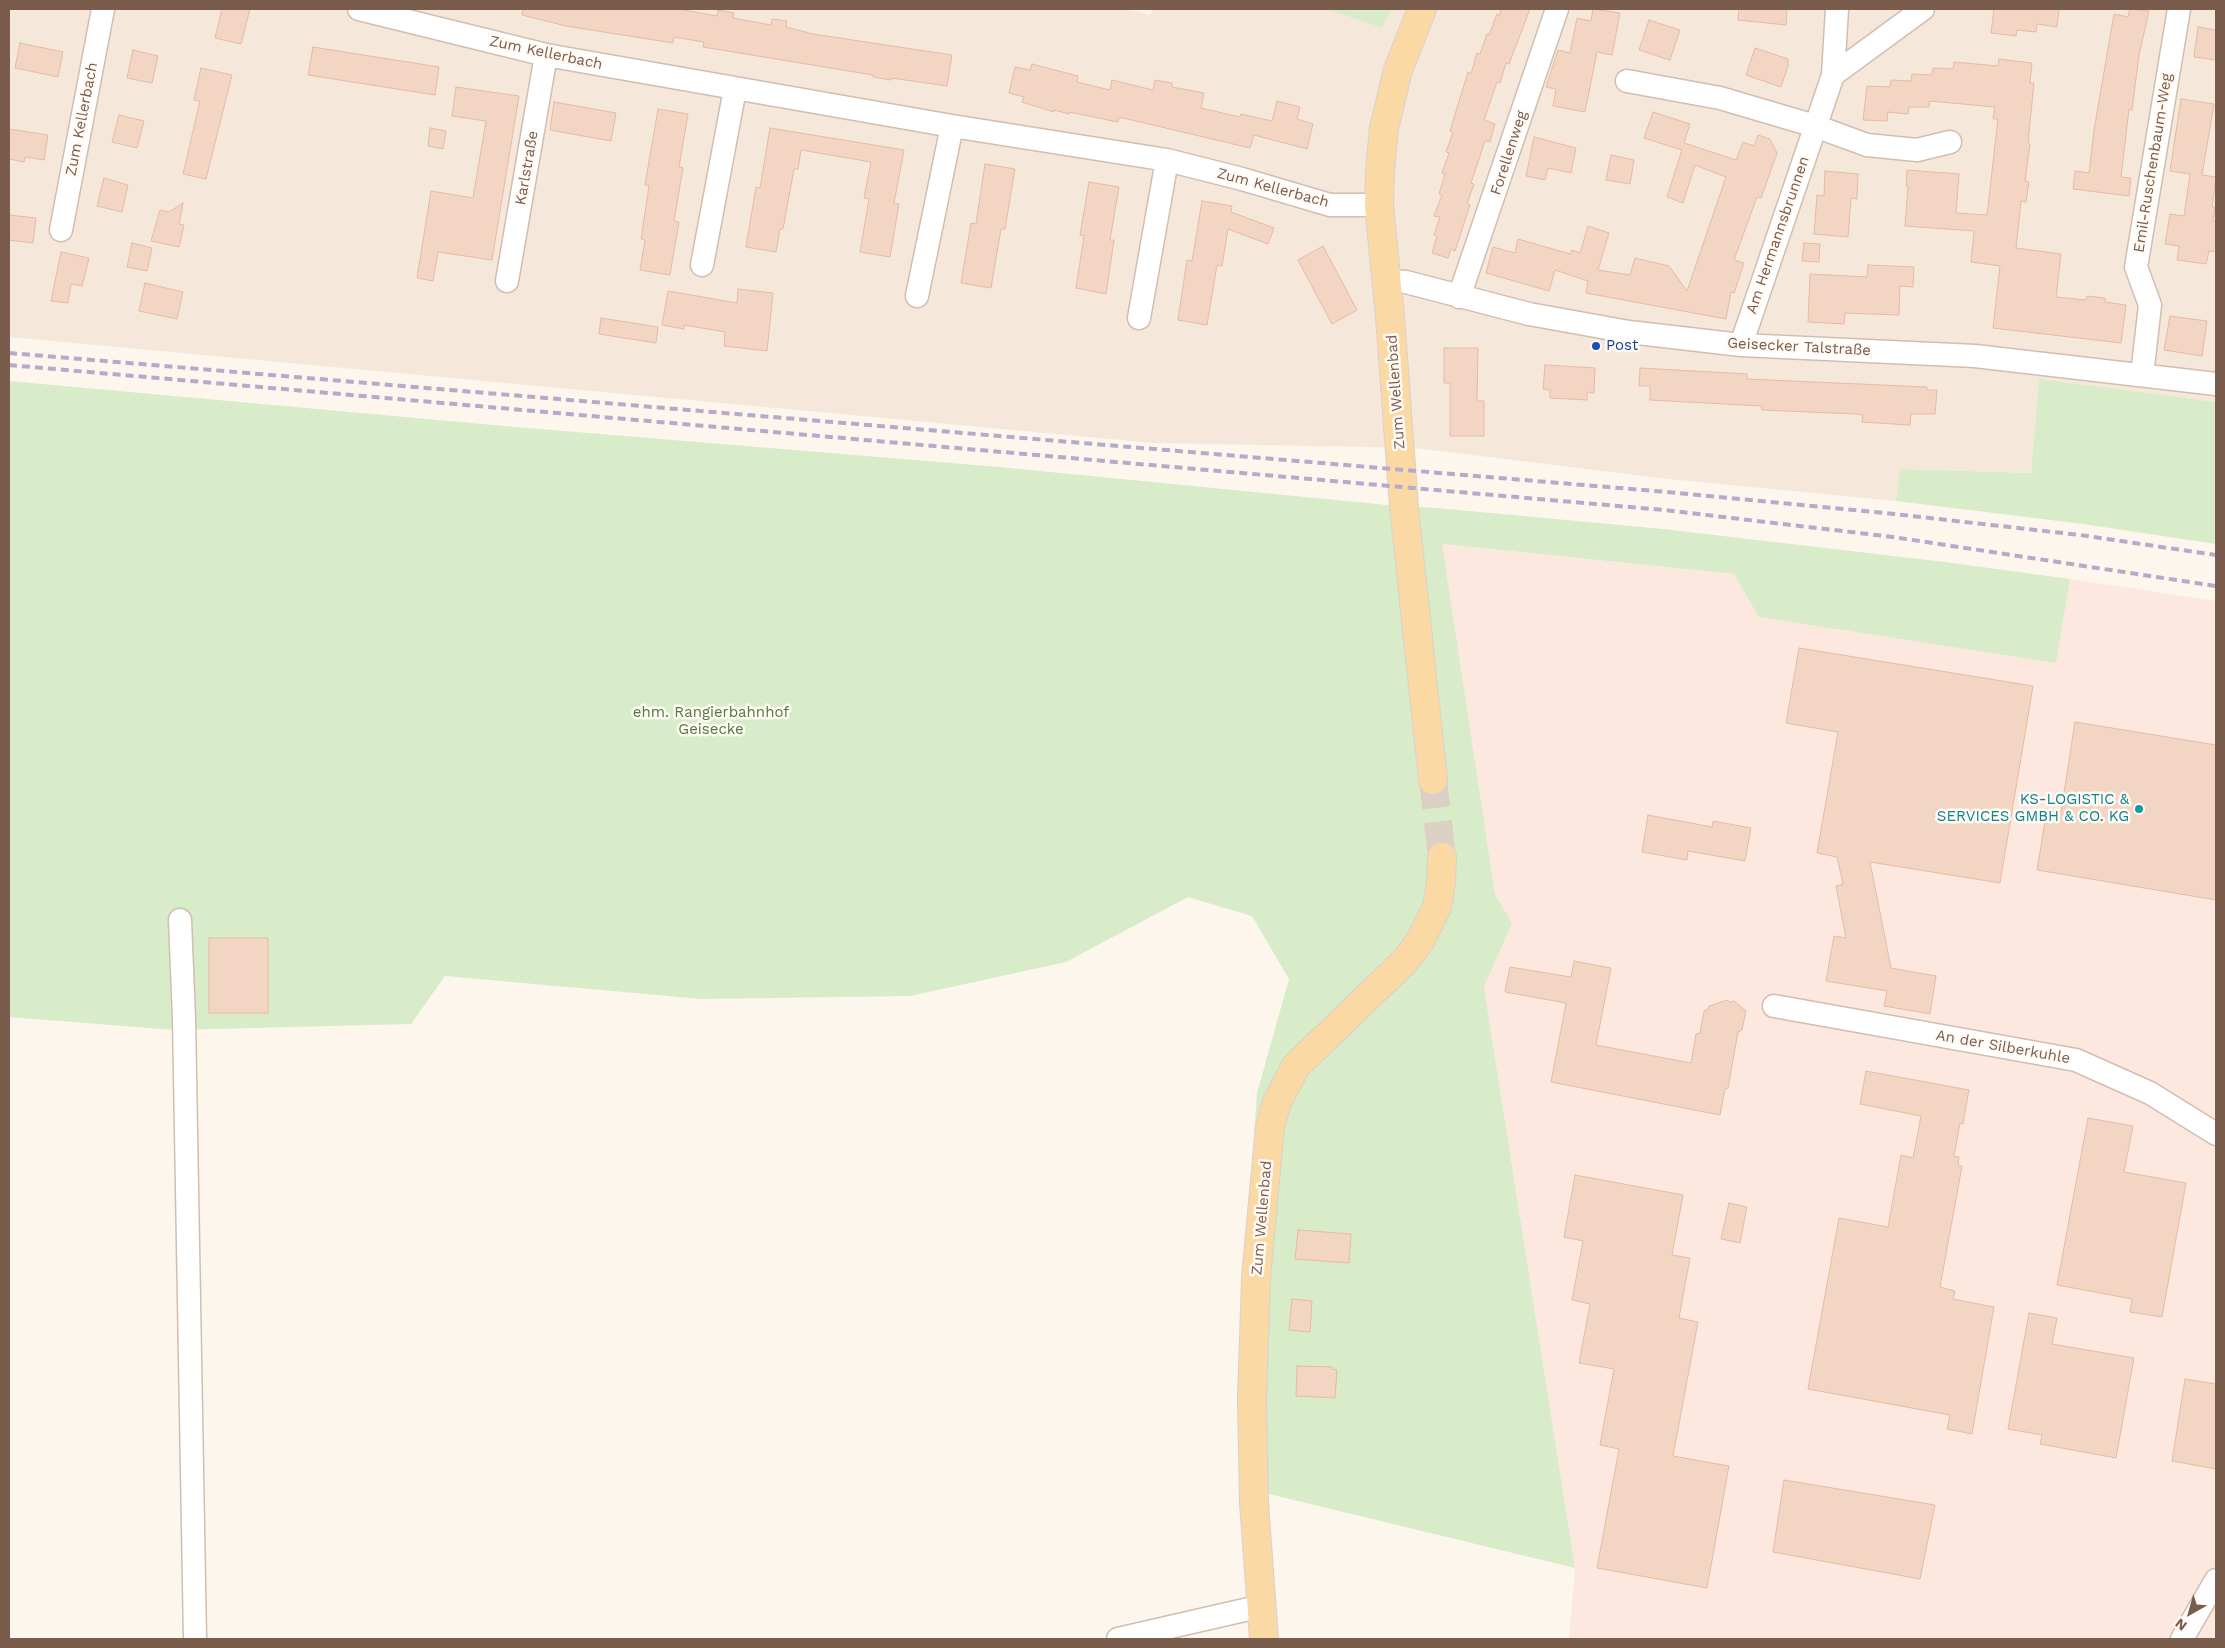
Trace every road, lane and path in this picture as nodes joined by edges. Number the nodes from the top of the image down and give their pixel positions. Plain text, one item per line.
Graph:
1 (103, 9) edge
2 (359, 9) edge
3 (1422, 9) edge
4 (1557, 9) edge
5 (1836, 9) edge
6 (1923, 9) edge
7 (2179, 9) edge
8 (546, 55) junction
9 (1833, 75) junction
10 (1627, 81) dead end
11 (735, 89) junction
12 (952, 126) junction
13 (1815, 126) junction
14 (1950, 142) dead end
15 (1167, 160) junction
16 (1380, 205) junction
17 (61, 230) dead end
18 (702, 265) dead end
19 (507, 280) dead end
20 (1386, 281) junction
21 (917, 296) dead end
22 (1459, 297) junction
23 (1139, 318) dead end
24 (1741, 345) junction
25 (2142, 375) junction
26 (2216, 384) edge
27 (1433, 780) tunnel mouth
28 (1442, 857) tunnel mouth
29 (180, 920) dead end
30 (1774, 1006) dead end
31 (2216, 1134) edge
32 (2216, 1580) edge
33 (1262, 1606) junction
34 (195, 1639) edge
35 (1118, 1639) edge
36 (1264, 1639) edge
37 (2182, 1639) edge

1 - 17 street, Zum Kellerbach
2 - 8 street, Zum Kellerbach
3 - 16 main road, Zum Wellenbad
4 - 22 street, Forellenweg
5 - 9 street, Am Hermannsbrunnen
6 - 9 street
7 - 25 street, Emil-Ruschenbaum-Weg
8 - 11 street, Zum Kellerbach
8 - 19 street, Karlstraße
9 - 13 street, Am Hermannsbrunnen
10 - 13 street
11 - 12 street, Zum Kellerbach
11 - 18 street
12 - 15 street, Zum Kellerbach
12 - 21 street
13 - 14 street
13 - 24 street, Am Hermannsbrunnen
15 - 16 street, Zum Kellerbach
15 - 23 street
16 - 20 main road, Zum Wellenbad
20 - 22 street, Geisecker Talstraße
20 - 27 main road, Zum Wellenbad
22 - 24 street, Geisecker Talstraße
24 - 25 street, Geisecker Talstraße
25 - 26 street, Geisecker Talstraße
28 - 33 main road, Zum Wellenbad
29 - 34 street
30 - 31 street, An der Silberkuhle
32 - 37 street
33 - 35 street
33 - 36 main road, Zum Wellenbad

